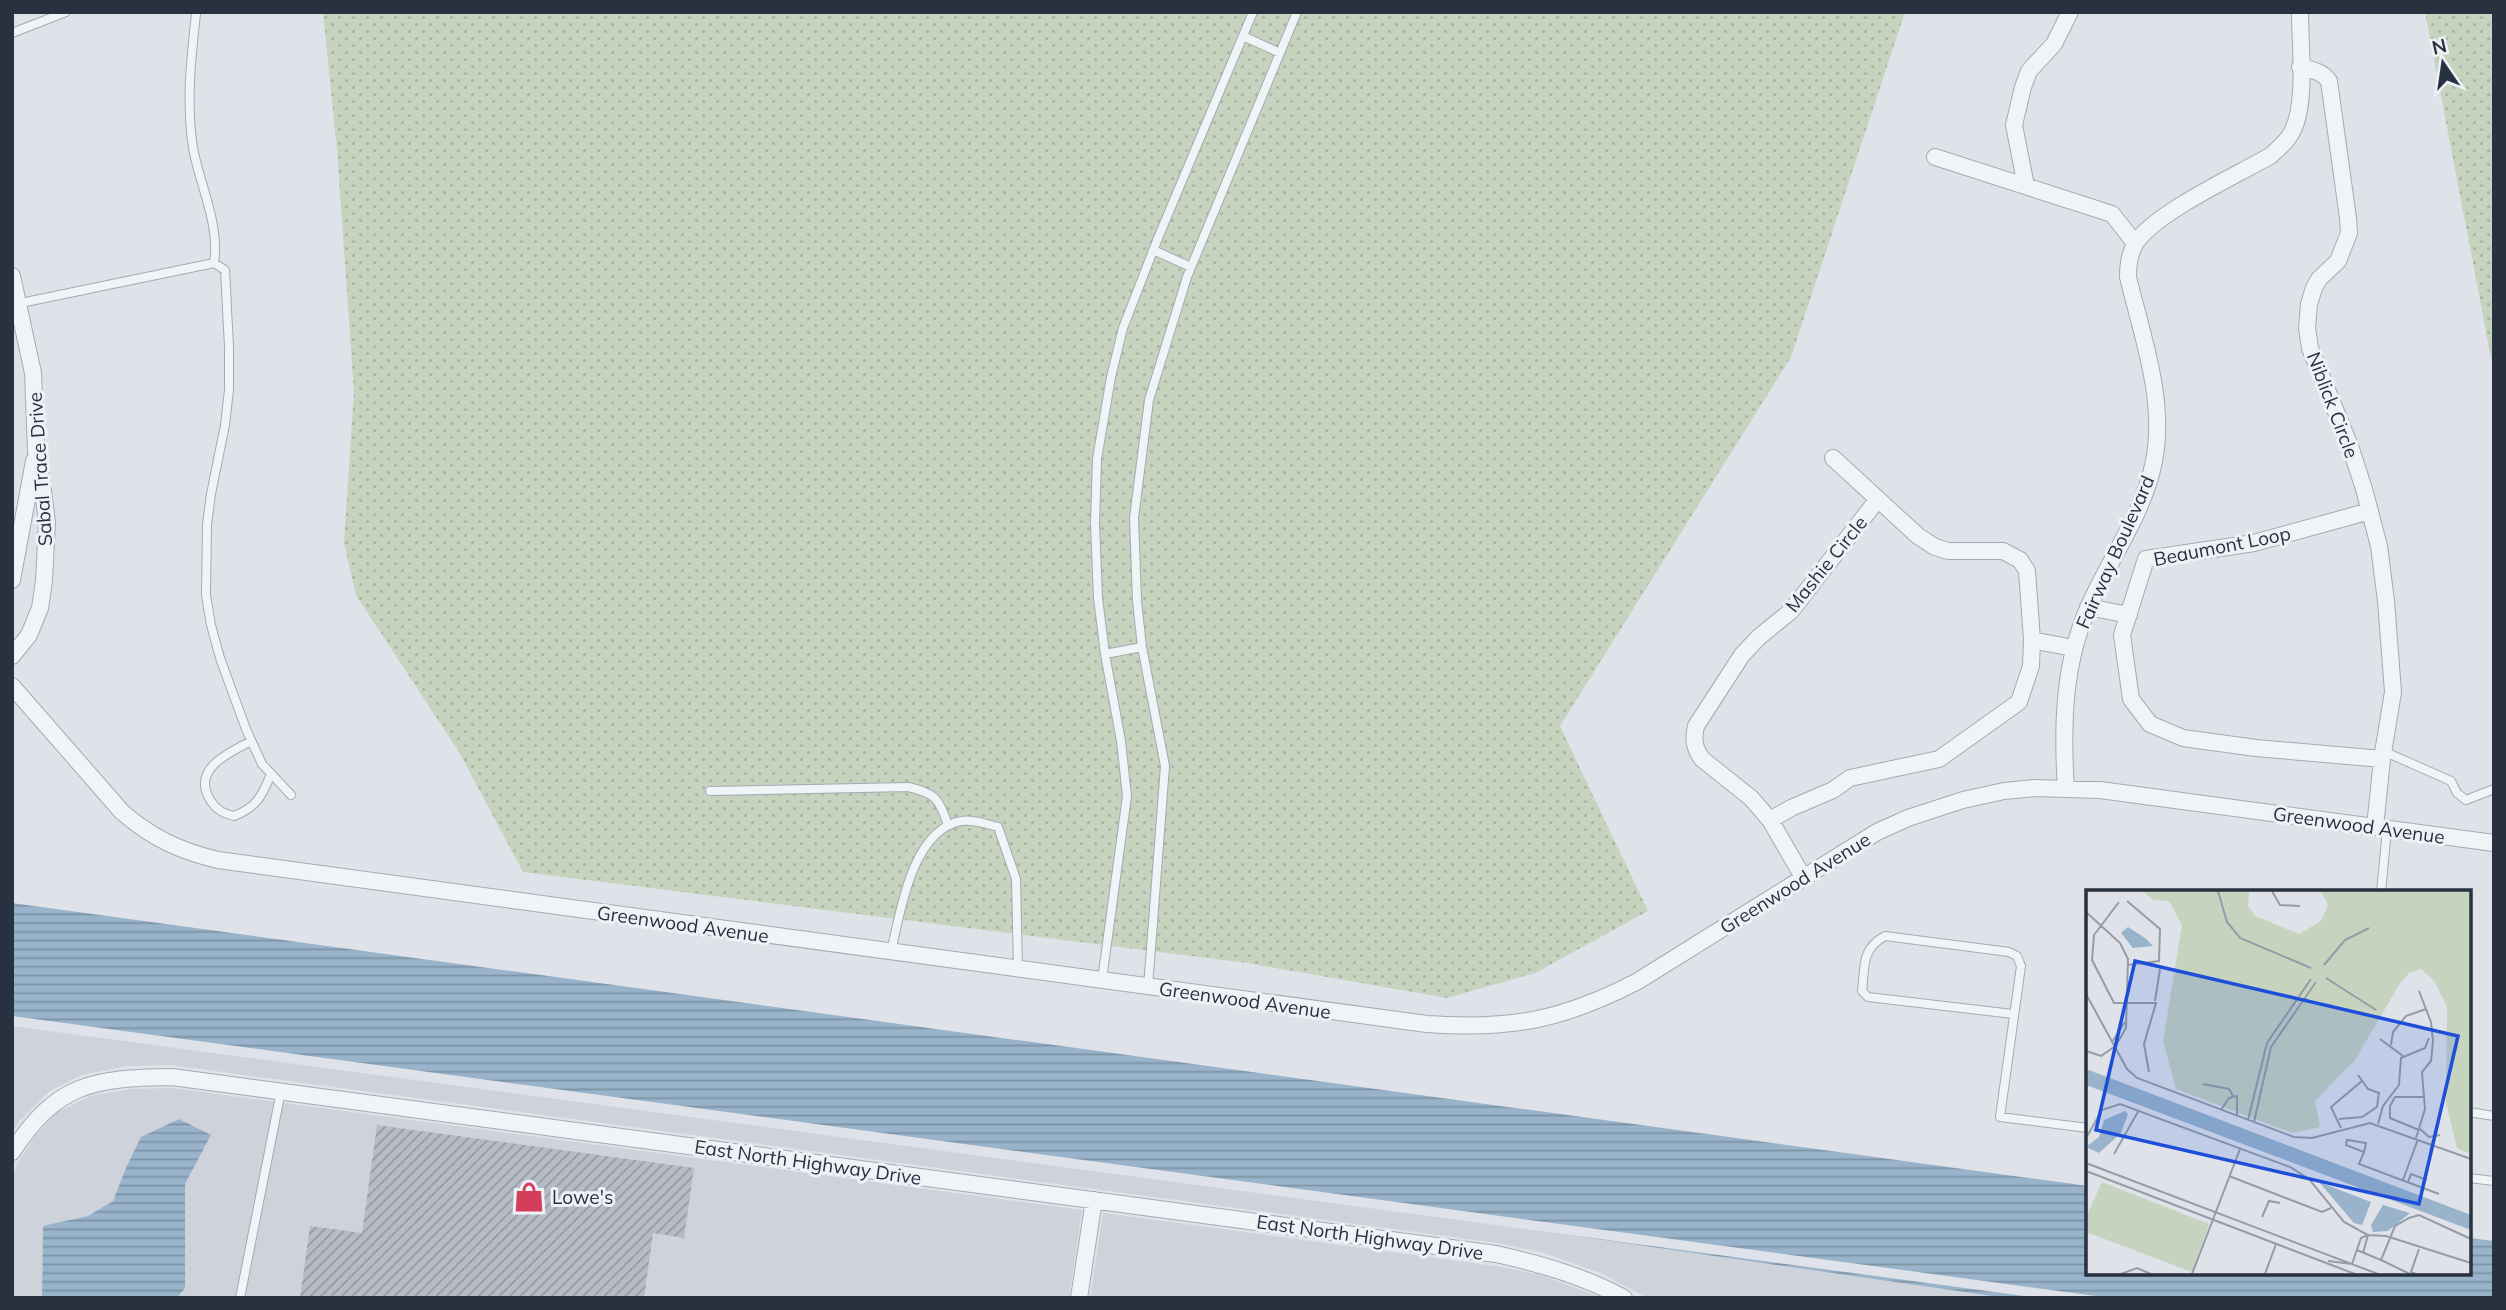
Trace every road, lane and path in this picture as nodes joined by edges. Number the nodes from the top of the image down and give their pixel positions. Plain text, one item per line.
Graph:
1 (66, 12) edge
2 (1253, 12) edge
3 (1297, 12) edge
4 (2070, 12) edge
5 (2300, 12) edge
6 (196, 14) dead end
7 (12, 33) edge
8 (1243, 36) junction
9 (1280, 53) junction
10 (2300, 67) junction
11 (1935, 158) dead end
12 (2026, 186) junction
13 (2135, 243) junction
14 (1153, 250) junction
15 (214, 263) junction
16 (1191, 267) junction
17 (12, 276) edge
18 (15, 304) edge
19 (36, 452) junction
20 (1833, 458) dead end
21 (1878, 499) junction
22 (2370, 511) junction
23 (12, 580) edge
24 (2088, 607) junction
25 (2129, 615) junction
26 (2032, 640) junction
27 (1142, 647) junction
28 (2073, 648) junction
29 (1105, 654) junction
30 (12, 656) edge
31 (12, 686) edge
32 (251, 741) junction
33 (2383, 755) junction
34 (271, 774) junction
35 (2066, 789) junction
36 (2494, 789) edge
37 (710, 791) dead end
38 (291, 795) dead end
39 (1770, 820) junction
40 (948, 825) junction
41 (2381, 828) junction
42 (2494, 843) edge
43 (1803, 877) junction
44 (2381, 890) edge
45 (891, 952) junction
46 (1018, 969) junction
47 (1102, 980) junction
48 (1148, 986) junction
49 (2013, 1014) junction
50 (281, 1091) junction
51 (2471, 1112) edge
52 (2494, 1116) edge
53 (2086, 1128) edge
54 (12, 1152) edge
55 (2471, 1178) edge
56 (2494, 1181) edge
57 (1094, 1200) junction
58 (240, 1298) edge
59 (1079, 1298) edge
60 (1624, 1298) edge

1 - 7 lane
2 - 8 lane
3 - 9 lane
4 - 12 street
5 - 10 street
6 - 15 lane
8 - 9 lane
8 - 14 lane
9 - 16 lane
10 - 13 street
10 - 22 street, Niblick Circle
11 - 12 street
12 - 13 street
13 - 24 street, Fairway Boulevard
14 - 16 lane
14 - 29 lane
15 - 18 lane
15 - 32 lane
16 - 27 lane
17 - 18 street, Sabal Trace Drive
18 - 19 street, Sabal Trace Drive
19 - 23 street
19 - 30 street, Sabal Trace Drive
20 - 21 street, Mashie Circle
21 - 26 street, Mashie Circle
21 - 39 street, Mashie Circle
22 - 25 street, Beaumont Loop
22 - 33 street, Niblick Circle
24 - 25 street
24 - 28 street, Fairway Boulevard
25 - 33 street, Beaumont Loop
26 - 28 street
26 - 39 street, Mashie Circle
27 - 29 lane
27 - 48 lane
28 - 35 street, Fairway Boulevard
29 - 47 lane
31 - 45 street, Greenwood Avenue
32 - 34 lane
32 - 34 lane
33 - 36 lane
33 - 41 street, Niblick Circle
34 - 38 lane
35 - 41 street, Greenwood Avenue
35 - 43 street, Greenwood Avenue
37 - 40 lane
39 - 43 street, Mashie Circle
40 - 45 lane
40 - 46 lane
41 - 42 street, Greenwood Avenue
41 - 44 lane
43 - 48 street, Greenwood Avenue
45 - 46 street, Greenwood Avenue
46 - 47 street, Greenwood Avenue
47 - 48 street, Greenwood Avenue
49 - 49 lane
49 - 53 lane
50 - 54 street, East North Highway Drive
50 - 57 street, East North Highway Drive
50 - 58 lane
51 - 52 lane
55 - 56 lane
57 - 59 street
57 - 60 street, East North Highway Drive

